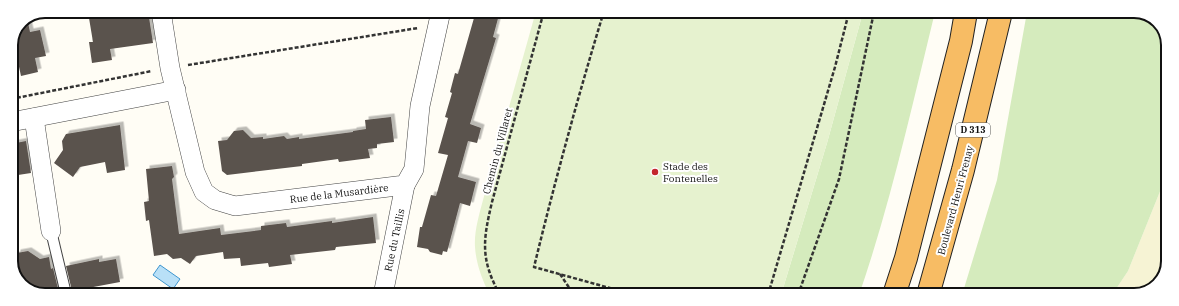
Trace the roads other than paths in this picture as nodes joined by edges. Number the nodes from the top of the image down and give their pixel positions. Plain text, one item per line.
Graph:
1 (162, 18) edge
2 (439, 18) edge
3 (965, 18) edge
4 (1000, 18) edge
5 (176, 90) junction
6 (34, 118) junction
7 (18, 121) edge
8 (405, 184) junction
9 (51, 231) joint
10 (65, 288) edge
11 (384, 288) edge
12 (896, 288) edge
13 (930, 288) edge

1 - 5 street, Rue de la Musardière
2 - 8 street
3 - 12 highway
4 - 13 highway, Boulevard Henri Frenay / D 313
5 - 6 street
5 - 8 street, Rue de la Musardière
6 - 7 street
6 - 9 street
8 - 11 street, Rue du Taillis
9 - 10 lane

